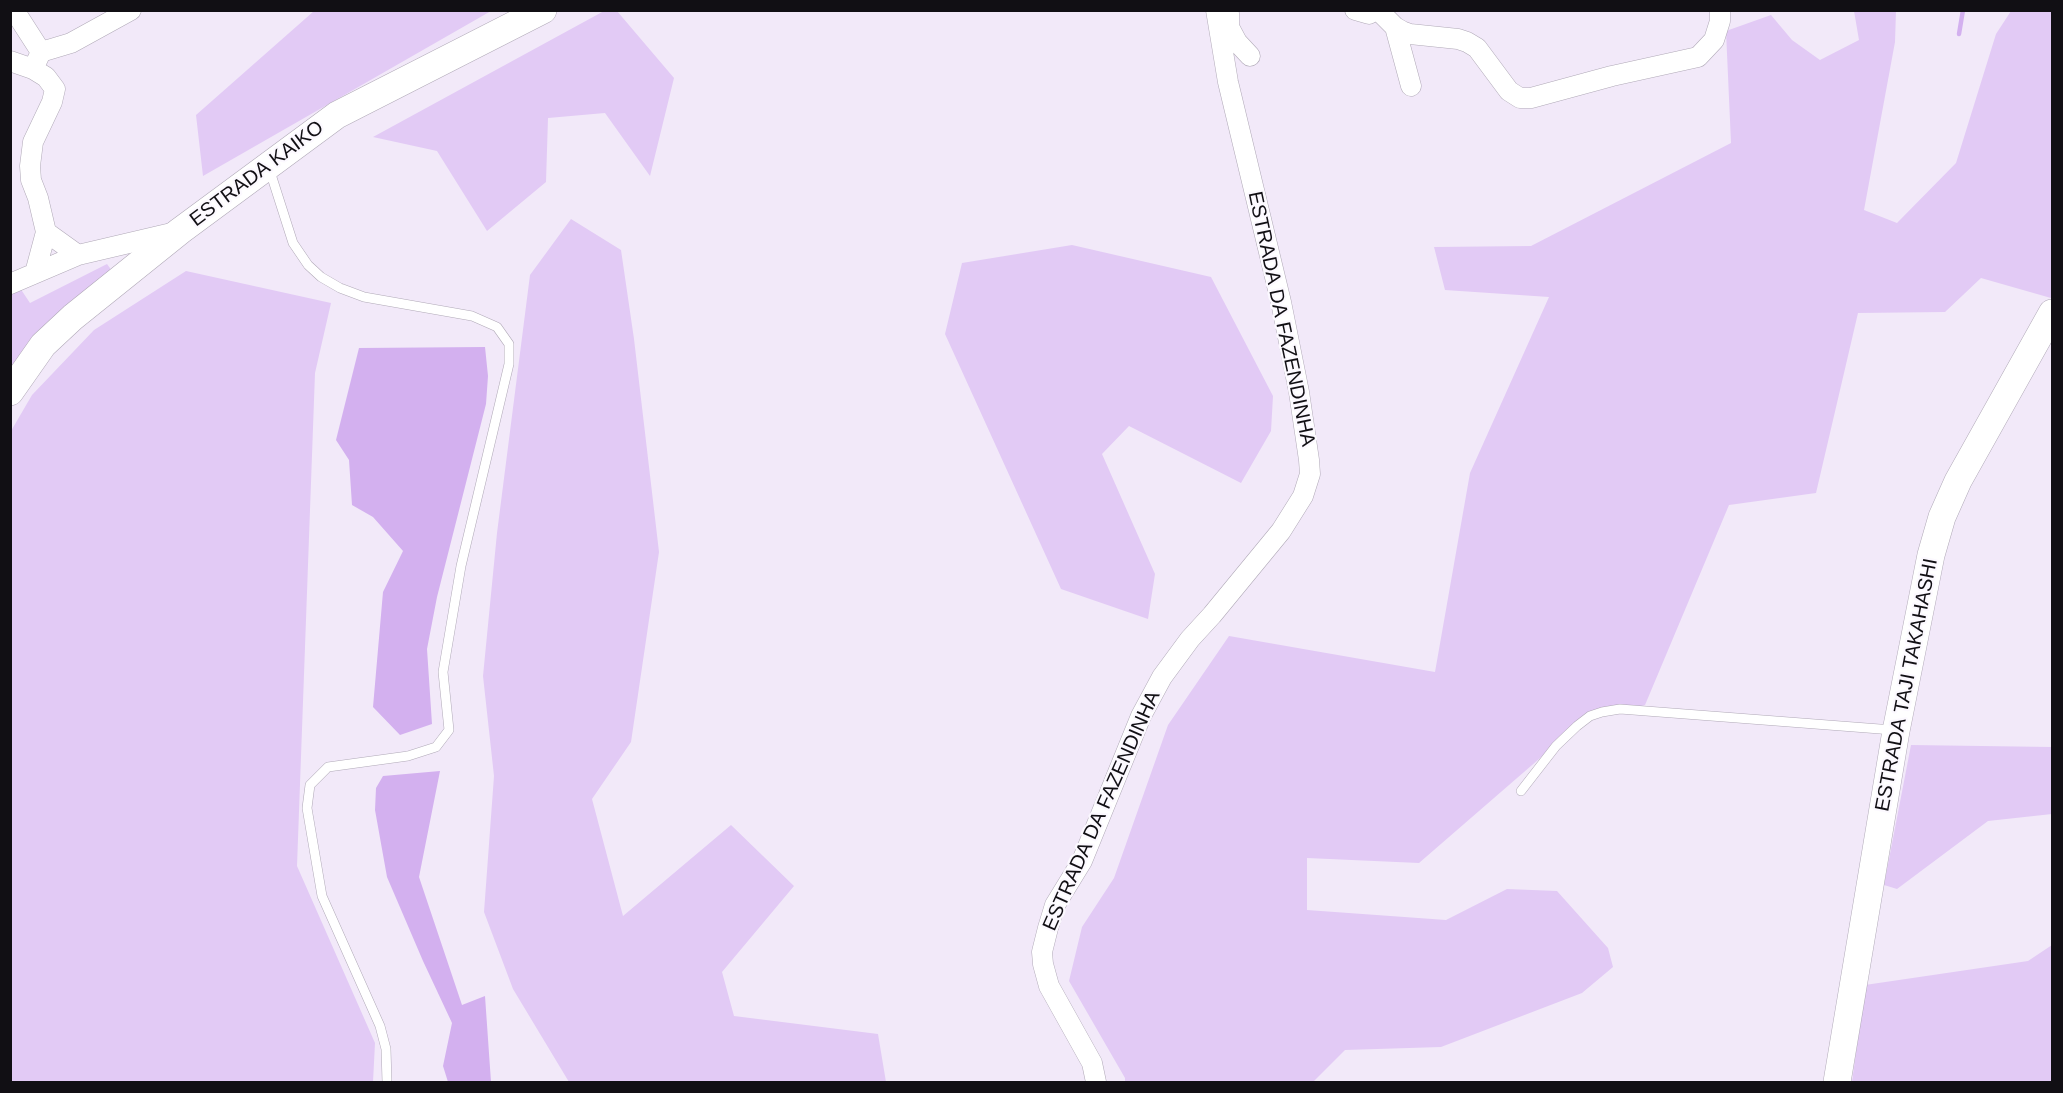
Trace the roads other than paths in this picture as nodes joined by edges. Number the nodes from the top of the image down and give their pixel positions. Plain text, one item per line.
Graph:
1 (14, 10) edge
2 (131, 10) edge
3 (543, 10) edge
4 (1216, 10) edge
5 (1230, 10) edge
6 (1355, 10) edge
7 (1377, 10) edge
8 (1720, 10) edge
9 (1395, 27) junction
10 (41, 51) junction
11 (1250, 56) dead end
12 (10, 60) edge
13 (33, 69) junction
14 (1411, 86) dead end
15 (268, 166) junction
16 (180, 231) junction
17 (46, 232) junction
18 (78, 255) junction
19 (35, 273) junction
20 (10, 284) edge
21 (2052, 312) edge
22 (10, 392) edge
23 (1896, 730) junction
24 (1521, 791) dead end
25 (387, 1083) edge
26 (1096, 1083) edge
27 (1837, 1083) edge

1 - 10 street
2 - 10 street
3 - 15 street, ESTRADA KAIKO
4 - 26 street, ESTRADA DA FAZENDINHA
5 - 11 street
6 - 7 street
7 - 9 street
8 - 9 street
9 - 14 street
10 - 13 street
12 - 13 street
13 - 17 street
15 - 16 street, ESTRADA KAIKO
15 - 25 lane
16 - 18 street
16 - 22 street, ESTRADA KAIKO
17 - 18 street
17 - 19 street
18 - 19 street
19 - 20 street
21 - 23 street, ESTRADA TAJI TAKAHASHI
23 - 24 lane
23 - 27 street, ESTRADA TAJI TAKAHASHI

